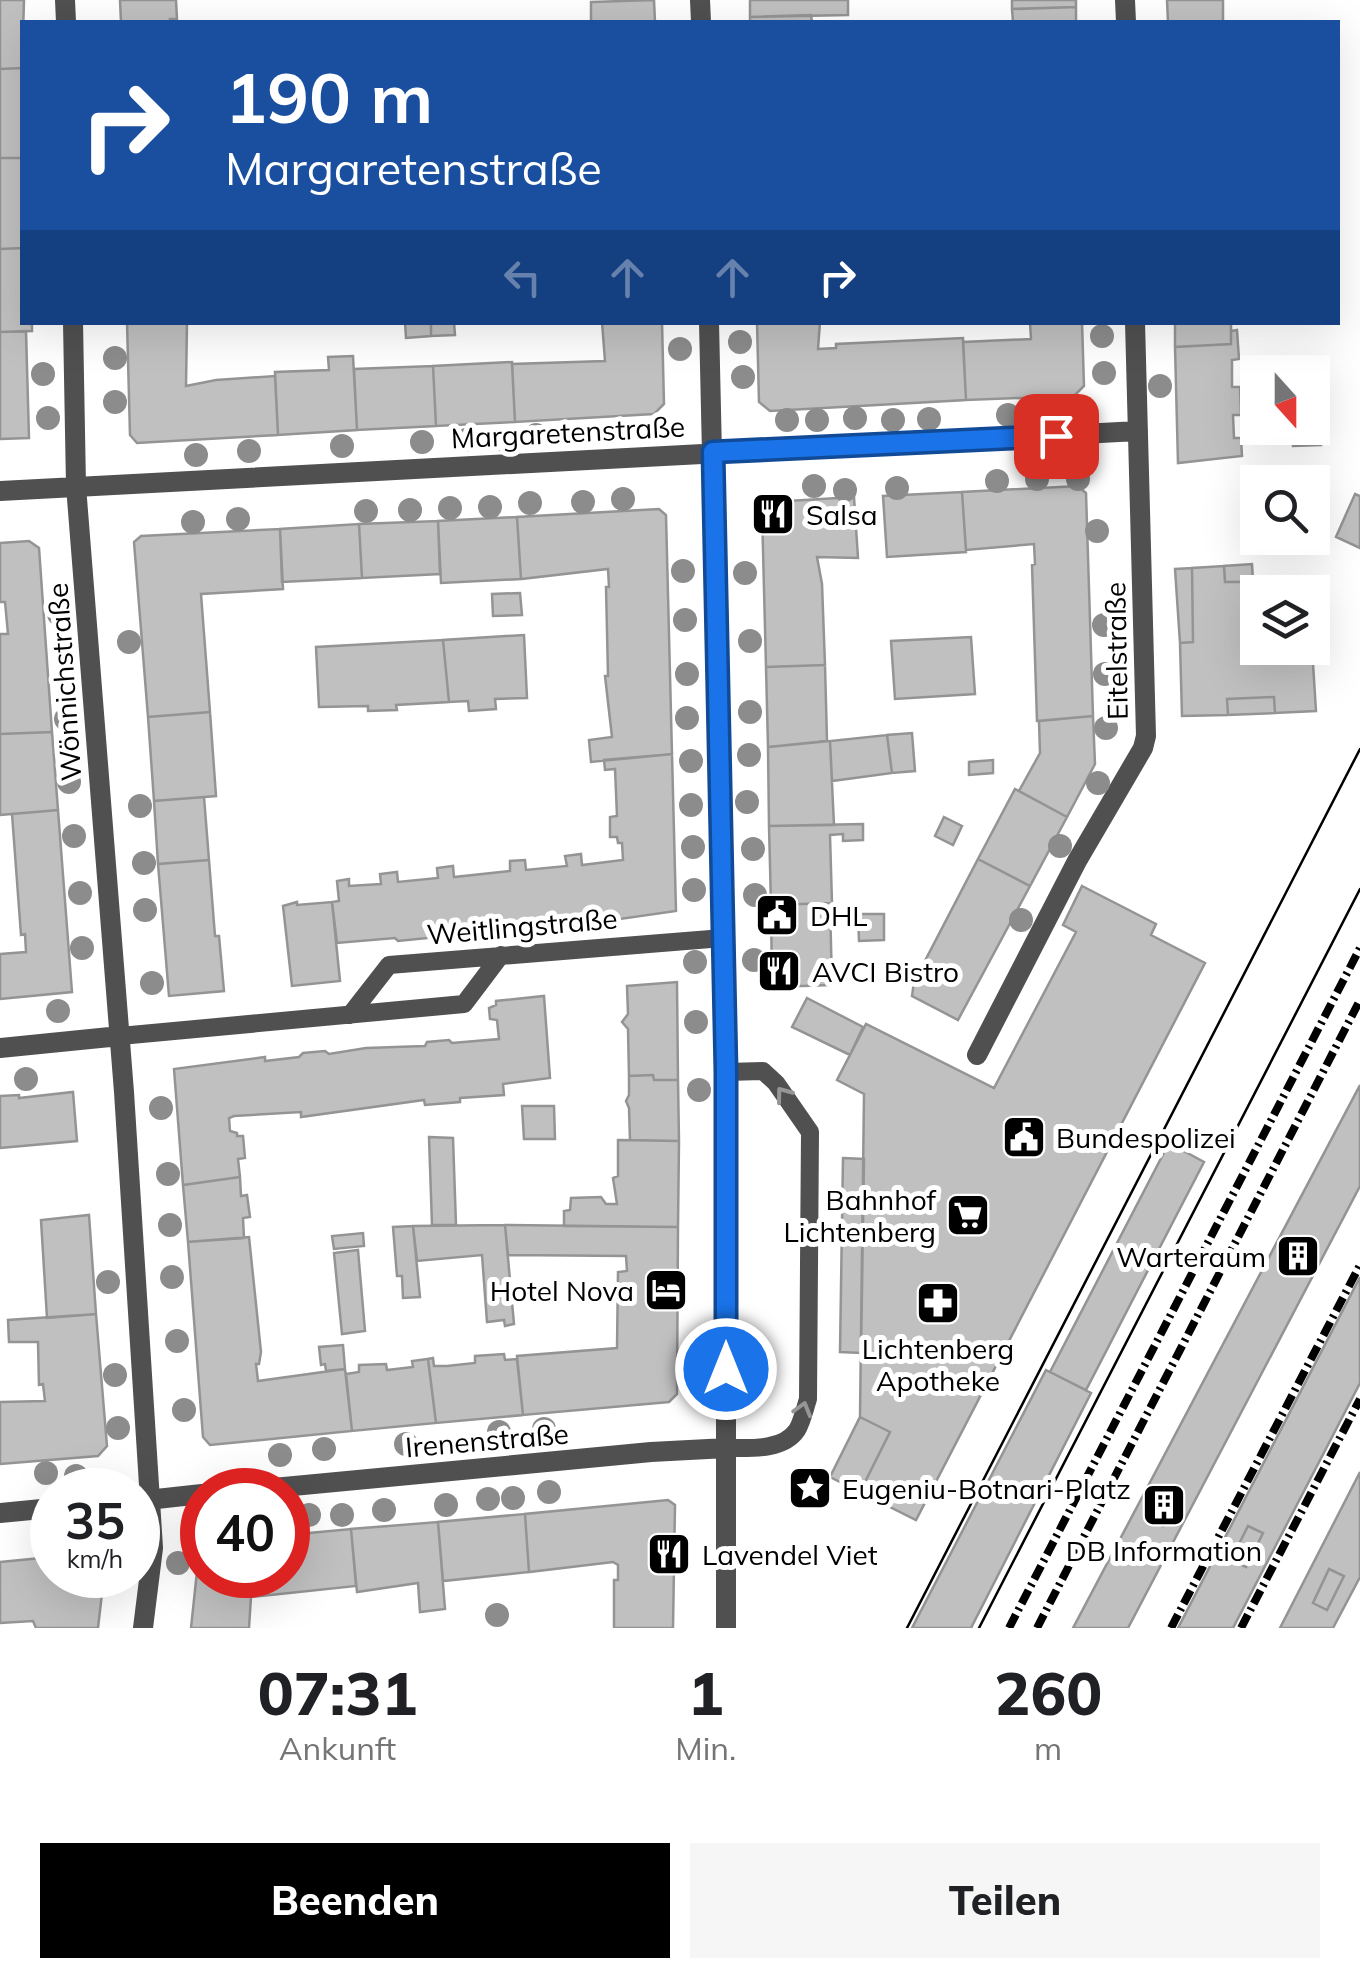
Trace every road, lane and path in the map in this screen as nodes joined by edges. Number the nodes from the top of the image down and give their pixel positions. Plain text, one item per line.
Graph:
1 (73, 325) edge
2 (710, 325) edge
3 (1135, 325) edge
4 (1138, 431) junction
5 (713, 452) junction
6 (76, 486) junction
7 (0, 490) edge
8 (722, 938) junction
9 (501, 955) junction
10 (350, 1015) junction
11 (120, 1036) junction
12 (0, 1048) edge
13 (977, 1056) dead end
14 (726, 1072) junction
15 (727, 1448) junction
16 (141, 1468) edge
17 (310, 1485) edge
18 (30, 1510) edge
19 (0, 1513) edge
20 (147, 1598) edge
21 (144, 1628) edge
22 (726, 1628) edge

1 - 6 street, Wönnichstraße
2 - 5 street
3 - 4 street, Eitelstraße
4 - 5 street, Margaretenstraße
4 - 13 street, Eitelstraße
5 - 6 street, Margaretenstraße
5 - 8 street
6 - 7 street, Margaretenstraße
6 - 11 street, Wönnichstraße
8 - 9 lane, Weitlingstraße
8 - 14 street
9 - 10 lane, Weitlingstraße
9 - 10 lane
10 - 11 lane
11 - 12 street
11 - 16 street, Wönnichstraße
14 - 15 street
15 -> 14 lane
15 - 17 street, Irenenstraße
15 - 22 street
18 - 19 street
20 - 21 street, Wönnichstraße

